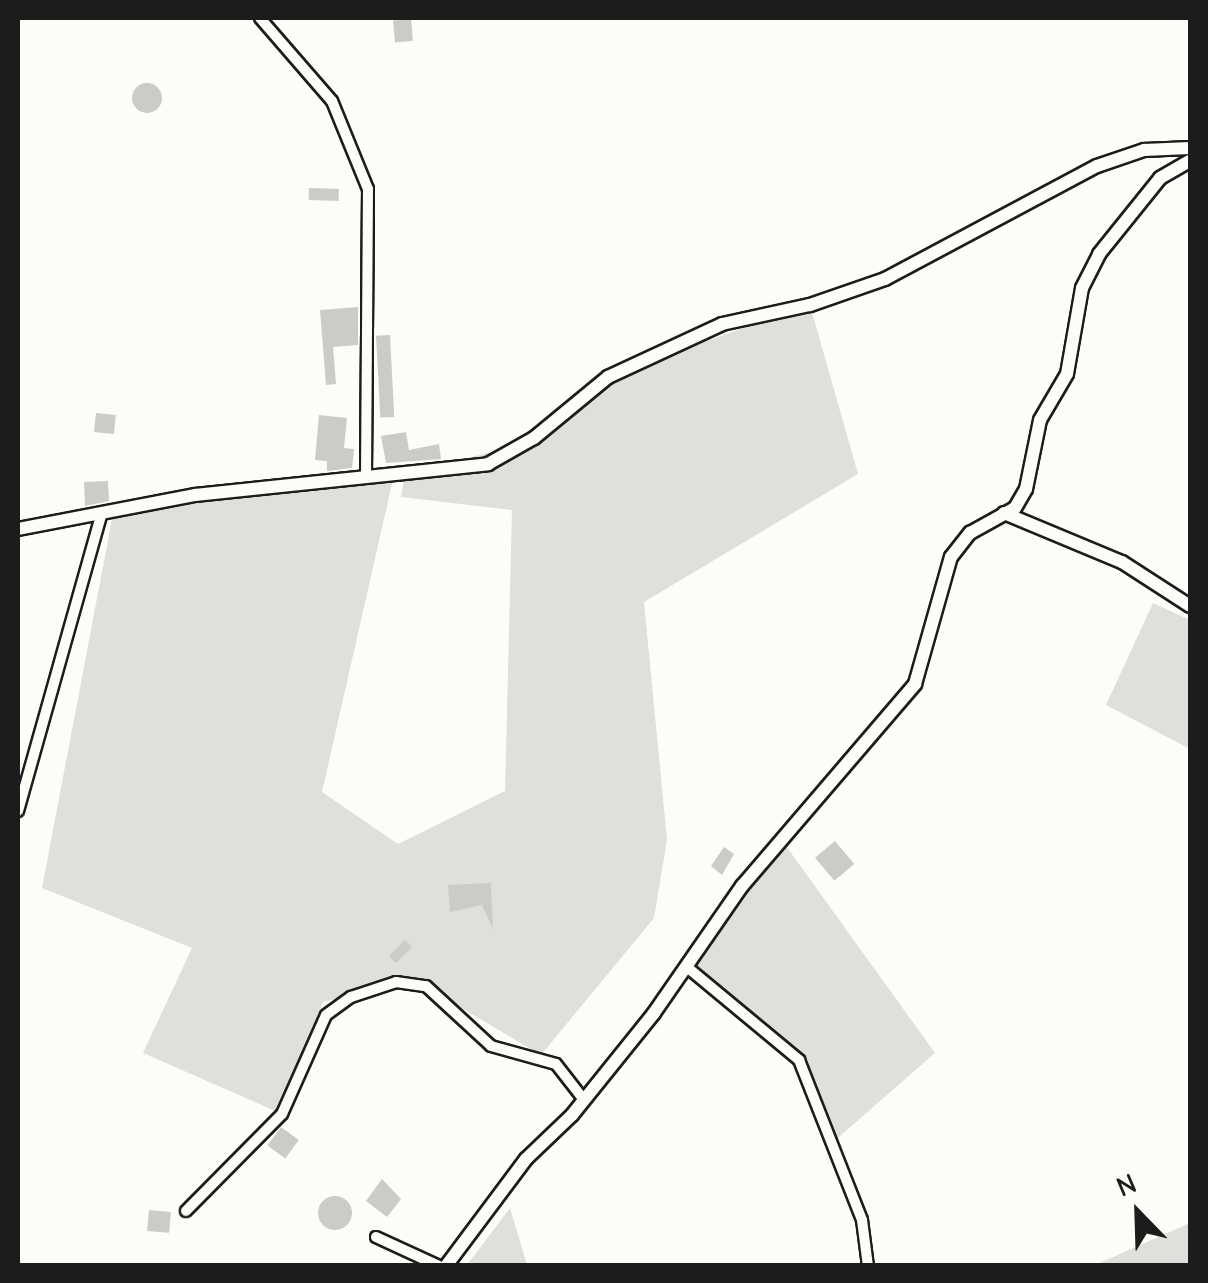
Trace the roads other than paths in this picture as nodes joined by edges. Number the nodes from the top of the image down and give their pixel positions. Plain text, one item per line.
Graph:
1 (260, 18) edge
2 (1190, 148) edge
3 (1190, 161) edge
4 (366, 477) junction
5 (1004, 512) junction
6 (101, 516) junction
7 (18, 529) edge
8 (1190, 606) edge
9 (18, 811) edge
10 (687, 967) junction
11 (584, 1100) junction
12 (186, 1210) dead end
13 (376, 1237) dead end
14 (443, 1266) edge
15 (868, 1266) edge

1 - 4 street
2 - 4 street
3 - 5 street
4 - 6 street
5 - 8 street
5 - 10 street
6 - 7 street
6 - 9 street
10 - 11 street
10 - 15 street
11 - 12 street
11 - 14 street
13 - 14 street

